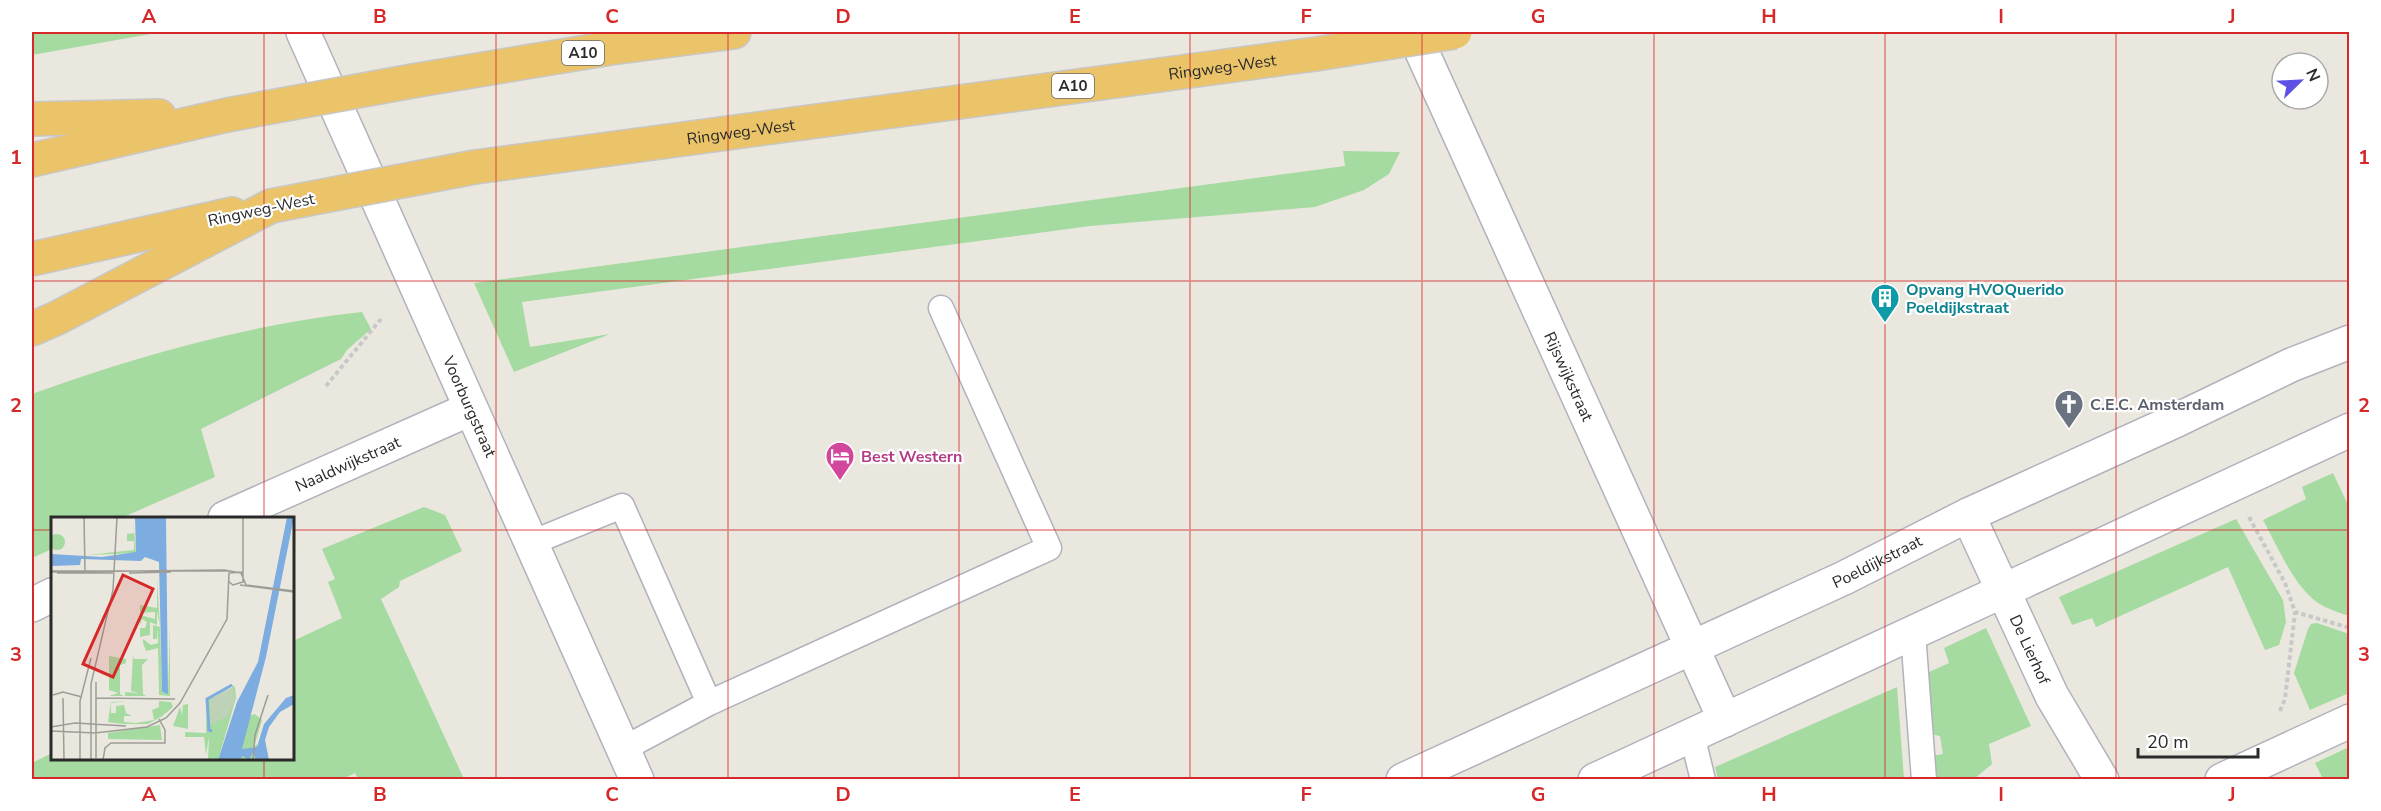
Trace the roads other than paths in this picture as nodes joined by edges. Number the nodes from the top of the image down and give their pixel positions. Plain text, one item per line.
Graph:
1 (303, 32) edge
2 (734, 32) edge
3 (1413, 32) edge
4 (1455, 32) edge
5 (227, 115) junction
6 (32, 119) edge
7 (32, 160) edge
8 (271, 206) junction
9 (32, 259) edge
10 (941, 308) dead end
11 (32, 329) edge
12 (2349, 342) edge
13 (470, 409) junction
14 (2349, 430) edge
15 (1968, 515) junction
16 (229, 517) edge
17 (531, 543) junction
18 (2001, 591) junction
19 (51, 596) edge
20 (32, 605) edge
21 (1913, 633) junction
22 (1692, 648) junction
23 (709, 703) junction
24 (1725, 720) junction
25 (2349, 721) edge
26 (1692, 735) junction
27 (623, 748) junction
28 (637, 780) edge
29 (1403, 780) edge
30 (1595, 780) edge
31 (1703, 780) edge
32 (1924, 780) edge
33 (2102, 780) edge
34 (2222, 780) edge

1 - 13 street, Voorburgstraat
2 - 5 highway, A10, bridge
3 - 22 street, Rijswijkstraat
4 - 8 highway, Ringweg-West / A10, bridge
5 - 6 highway, A10
5 - 7 highway, A10
8 - 9 highway, Ringweg-West / A10
8 - 11 highway, A10
10 - 23 lane
12 - 15 street, Poeldijkstraat
13 - 16 street, Naaldwijkstraat
13 - 17 street, Voorburgstraat
14 - 18 street
15 - 18 street, De Lierhof
15 - 22 street, Poeldijkstraat
17 - 23 lane
17 - 27 street, Voorburgstraat
18 - 21 street
18 - 33 street, De Lierhof
19 - 20 street
21 - 24 street
21 - 32 lane
22 - 24 street, Rijswijkstraat
22 - 29 street, Poeldijkstraat
23 - 27 lane
24 - 26 street
25 - 34 street
26 - 30 street
26 - 31 lane
27 - 28 street, Voorburgstraat

